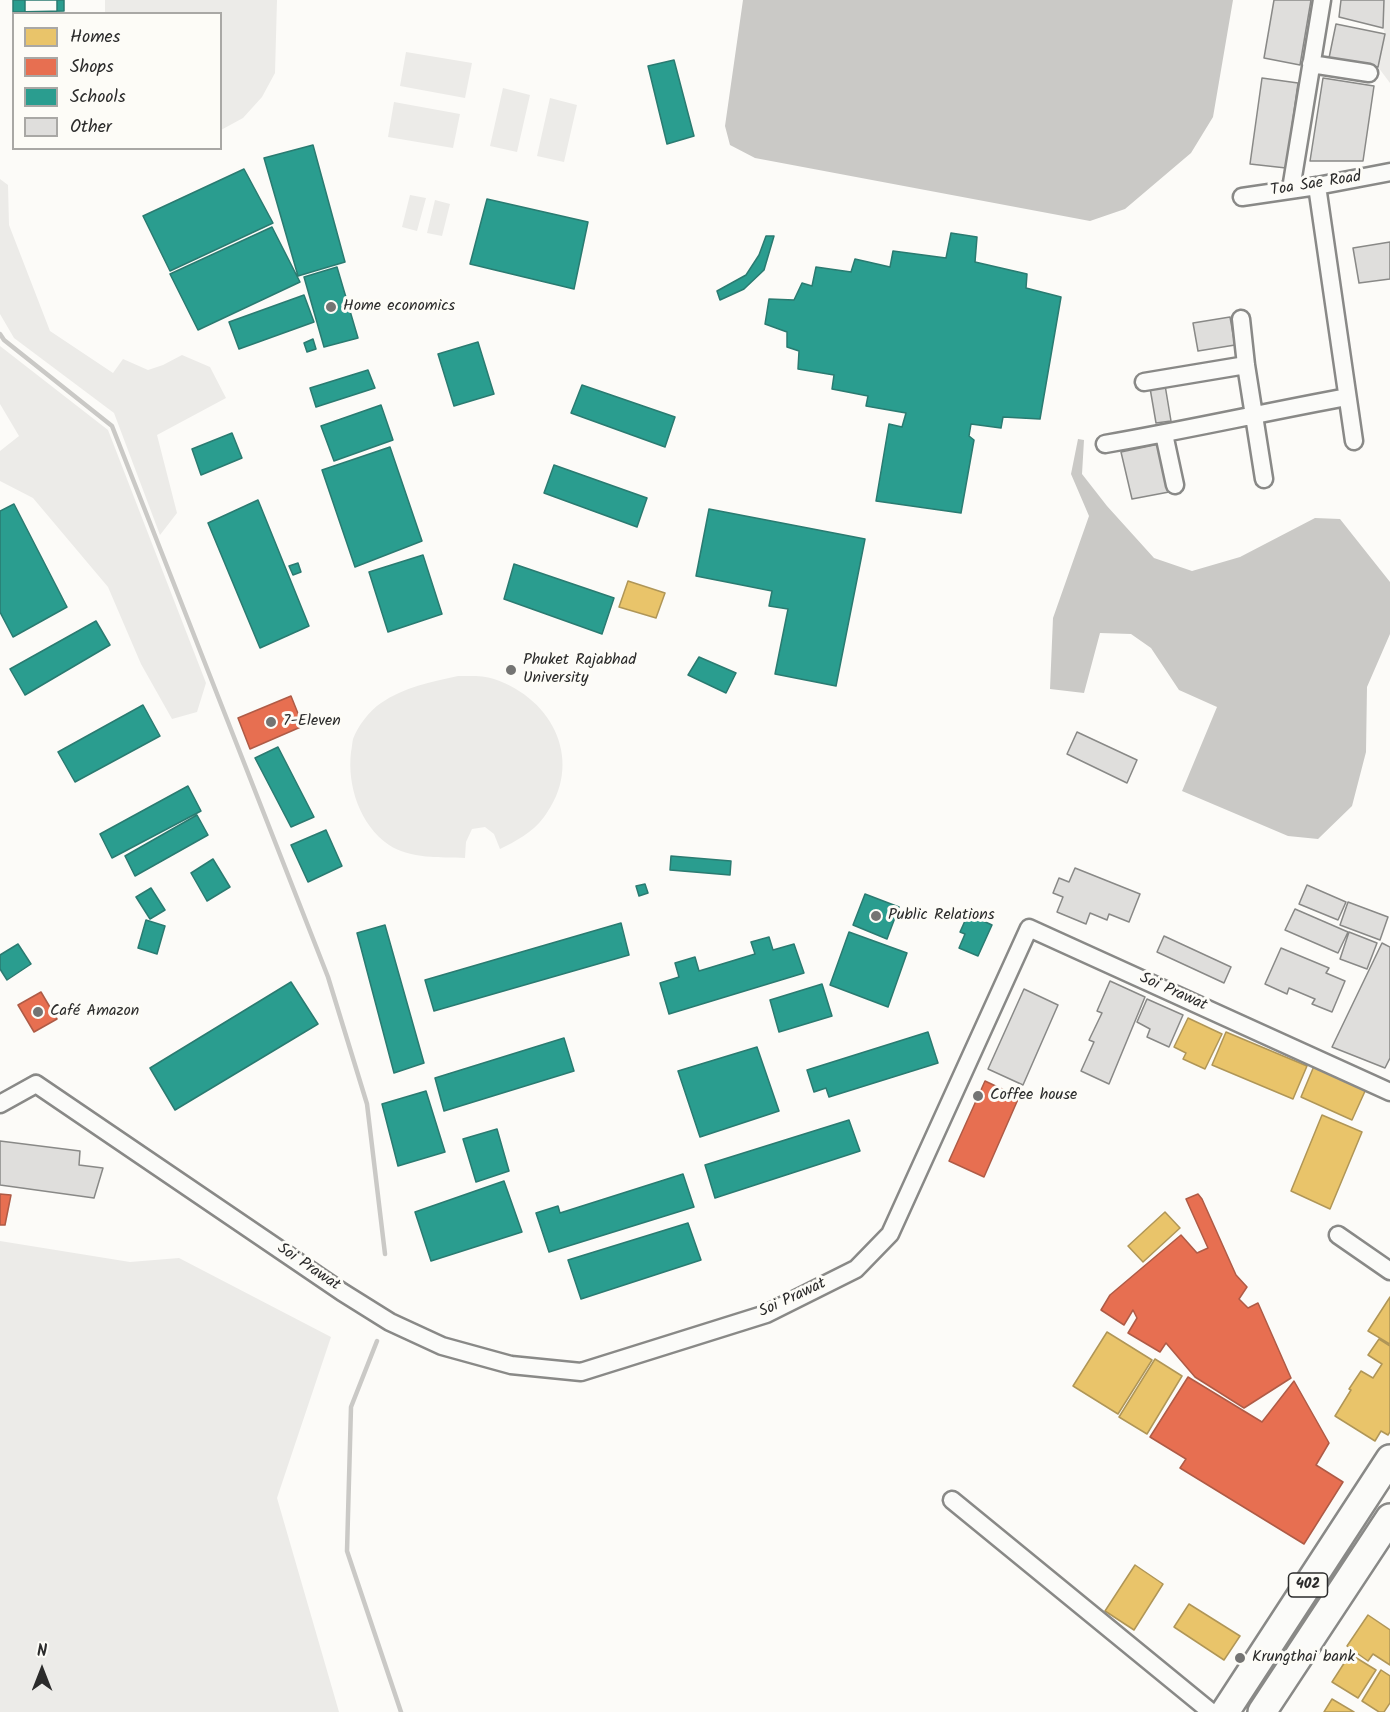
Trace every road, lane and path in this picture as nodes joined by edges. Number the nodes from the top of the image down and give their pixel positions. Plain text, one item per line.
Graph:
1 (1322, 0) edge
2 (1311, 64) junction
3 (1369, 73) dead end
4 (1390, 172) edge
5 (1317, 186) junction
6 (1291, 189) junction
7 (1242, 197) dead end
8 (1241, 319) dead end
9 (1246, 365) junction
10 (1144, 382) dead end
11 (1347, 397) junction
12 (1254, 414) junction
13 (1164, 434) junction
14 (1354, 441) dead end
15 (1105, 444) dead end
16 (1264, 479) dead end
17 (1175, 486) dead end
18 (1390, 1092) edge
19 (0, 1104) edge
20 (1338, 1234) dead end
21 (1390, 1270) edge
22 (1390, 1459) edge
23 (952, 1500) dead end
24 (1390, 1518) edge
25 (1211, 1712) edge
26 (1226, 1712) edge
27 (1262, 1712) edge

1 - 2 street
2 - 3 street
2 - 6 street
4 - 5 street, Toa Sae Road
5 - 6 street, Toa Sae Road
5 - 11 street
6 - 7 street, Toa Sae Road
8 - 9 street
9 - 10 street
9 - 12 street
11 - 12 street
11 - 14 street
12 - 13 street
12 - 16 street
13 - 15 street
13 - 17 street
18 - 19 street, Soi Prawat
20 - 21 street
22 - 26 main road, 402
23 - 25 street
24 - 27 main road, 402

